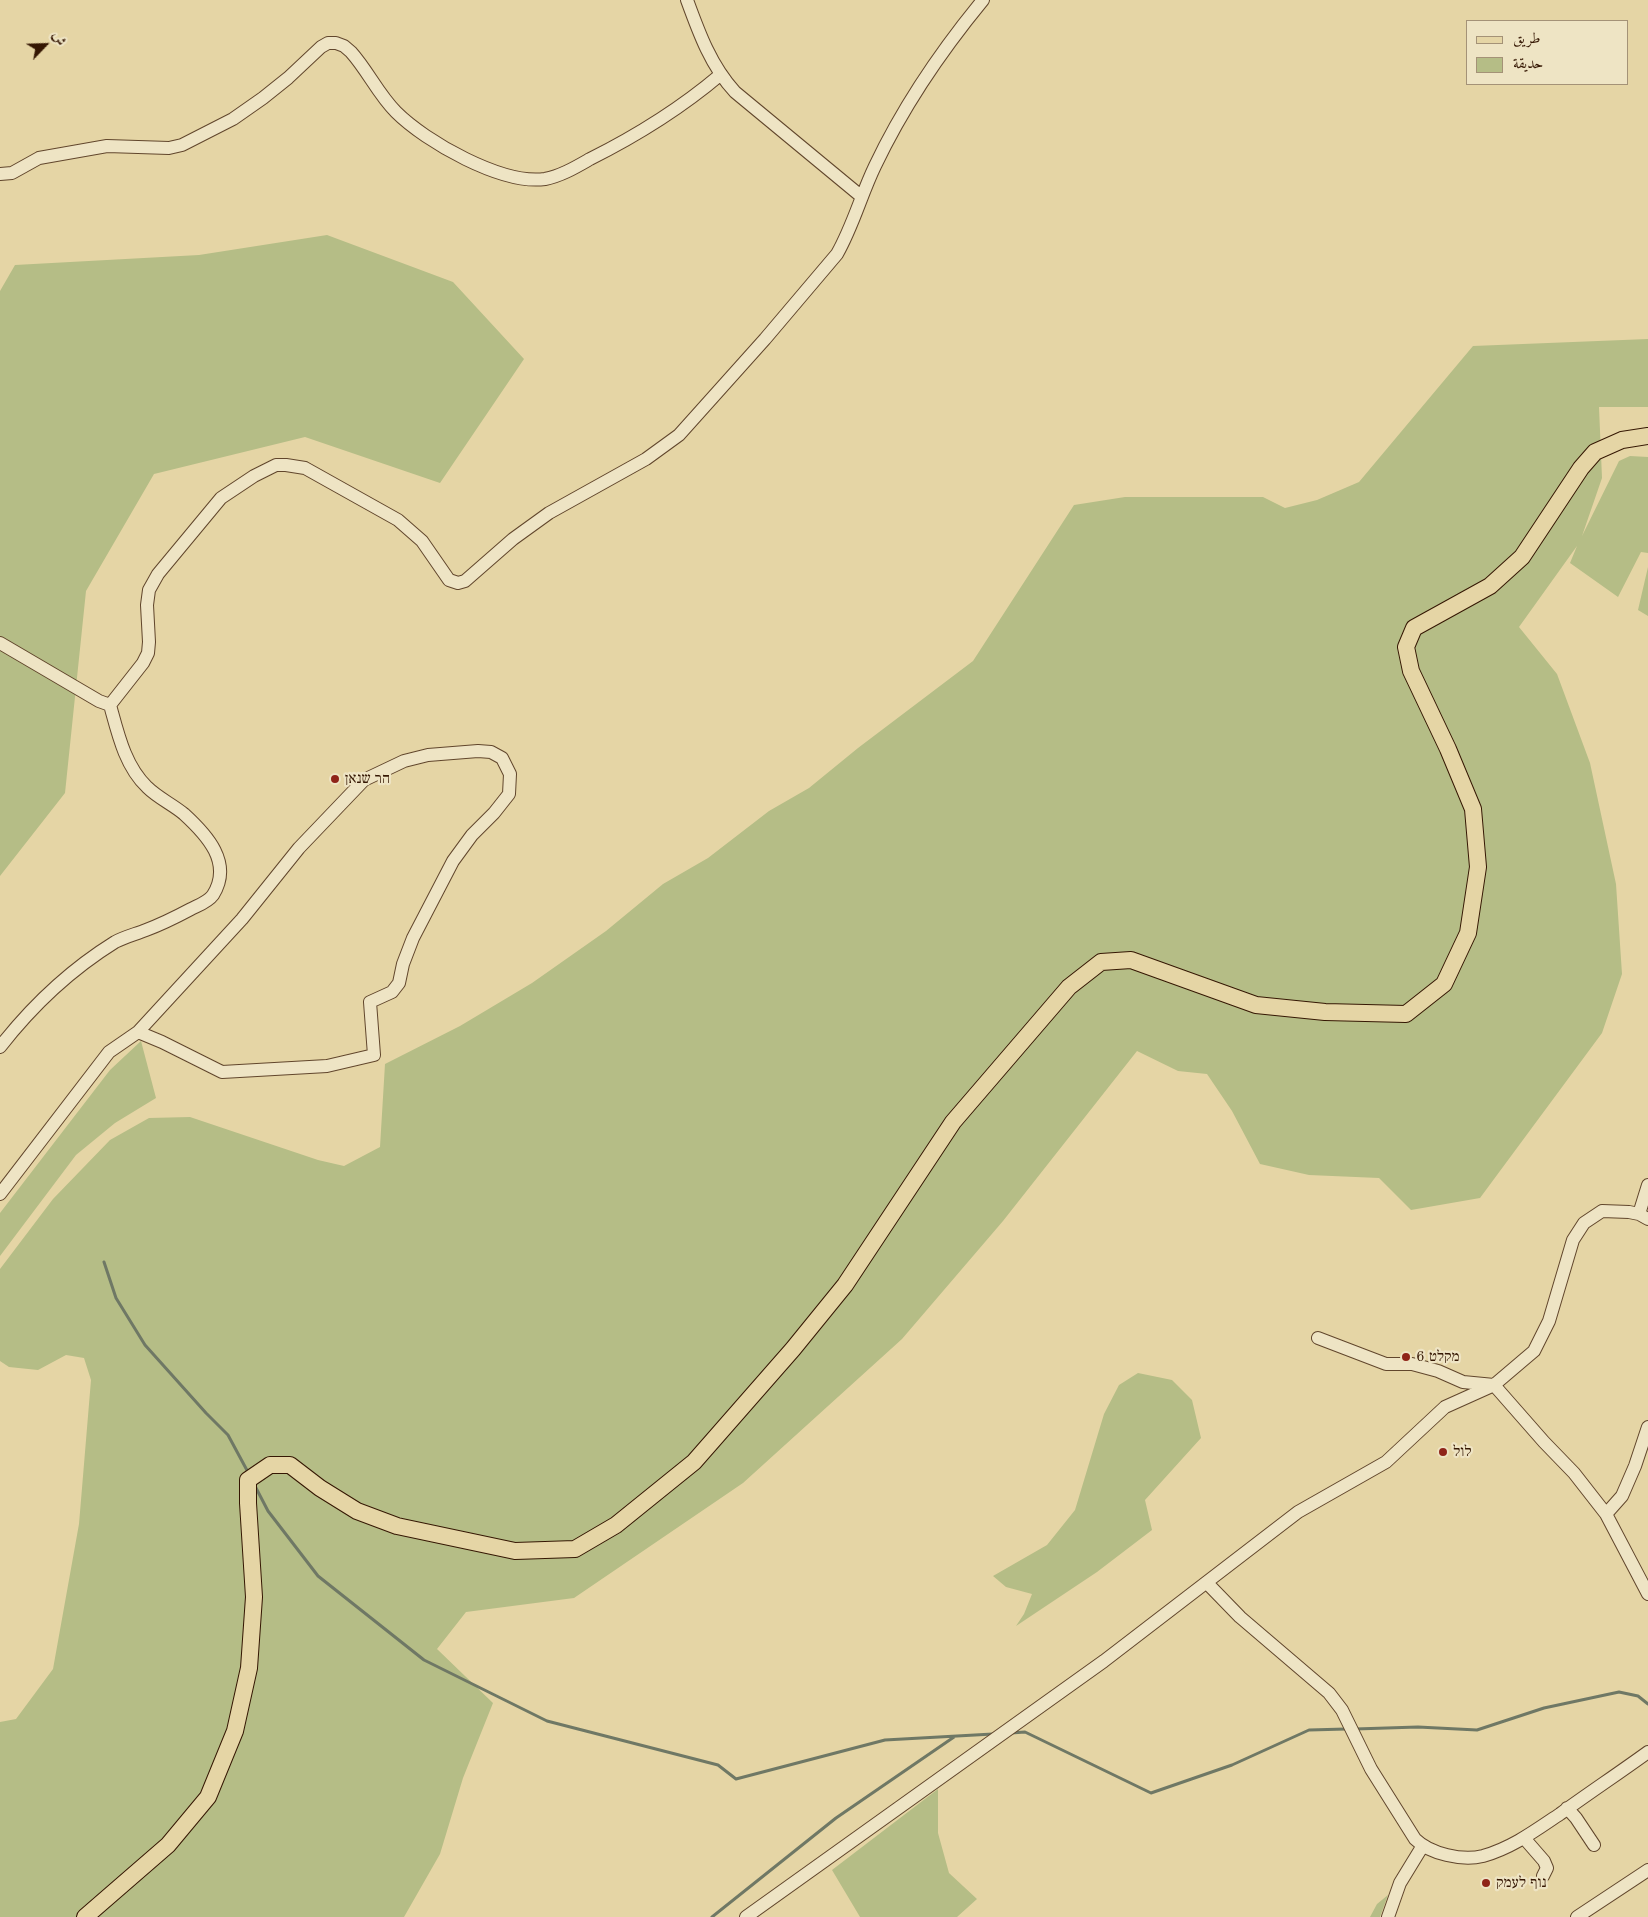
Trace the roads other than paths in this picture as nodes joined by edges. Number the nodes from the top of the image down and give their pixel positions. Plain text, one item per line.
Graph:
1 (687, 0) edge
2 (983, 0) edge
3 (720, 75) junction
4 (0, 174) edge
5 (862, 197) junction
6 (1648, 436) edge
7 (0, 643) edge
8 (110, 705) junction
9 (138, 1032) junction
10 (0, 1047) edge
11 (1648, 1185) edge
12 (0, 1194) edge
13 (1644, 1216) edge
14 (1318, 1338) dead end
15 (1494, 1385) junction
16 (1648, 1427) edge
17 (1606, 1514) junction
18 (1207, 1582) junction
19 (1648, 1594) edge
20 (1648, 1752) edge
21 (1567, 1808) junction
22 (1524, 1838) junction
23 (1594, 1845) dead end
24 (1422, 1847) junction
25 (1648, 1870) edge
26 (1543, 1876) dead end
27 (86, 1917) edge
28 (746, 1917) edge
29 (1388, 1917) edge
30 (1577, 1917) edge

1 - 3 street
2 - 5 street
3 - 4 street
3 - 5 street
5 - 8 street
6 - 27 main road
7 - 8 street
8 - 10 street
9 - 9 street
9 - 12 street
11 - 13 street
13 - 15 street
14 - 15 street
15 - 17 street
15 - 18 street
16 - 17 street
17 - 19 street
18 - 24 street
18 - 28 street
20 - 21 street
21 - 22 street
21 - 23 street
22 - 24 street
22 - 26 street
24 - 29 street
25 - 30 street

